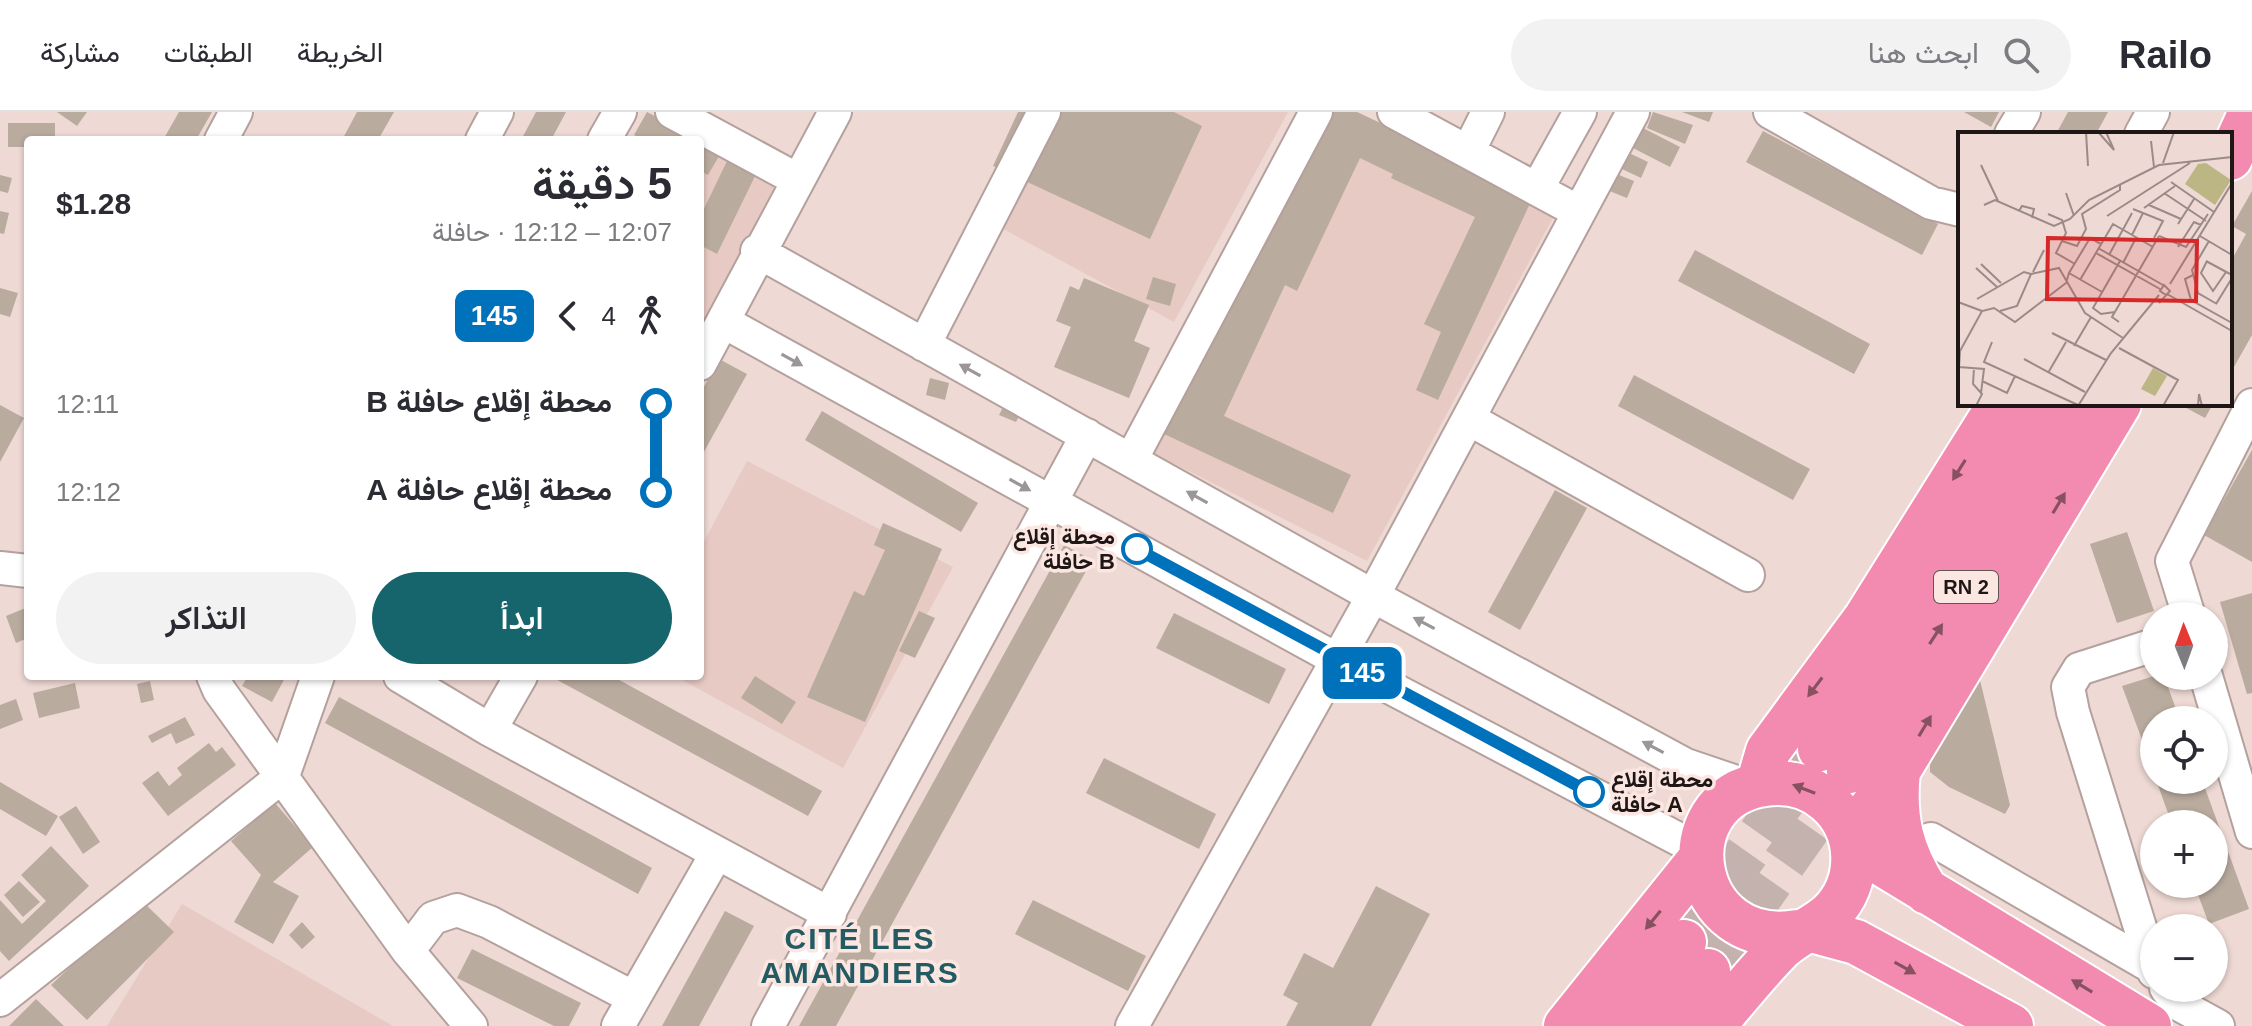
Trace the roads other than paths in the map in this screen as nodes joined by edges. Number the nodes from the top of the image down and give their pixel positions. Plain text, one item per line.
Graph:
1 (236, 112) edge
2 (497, 112) edge
3 (620, 112) edge
4 (835, 112) edge
5 (1044, 112) edge
6 (1316, 112) edge
7 (1394, 112) edge
8 (1488, 112) edge
9 (1580, 112) edge
10 (1633, 112) edge
11 (1770, 112) edge
12 (2024, 112) edge
13 (2153, 112) edge
14 (2231, 112) edge
15 (2251, 112) edge
16 (690, 116) edge
17 (2012, 132) edge
18 (2142, 132) edge
19 (2217, 132) edge
20 (223, 136) edge
21 (484, 136) edge
22 (606, 136) edge
23 (1468, 152) junction
24 (2232, 154) edge
25 (798, 180) junction
26 (1537, 189) junction
27 (1958, 210) edge
28 (1577, 211) junction
29 (757, 251) junction
30 (724, 322) junction
31 (924, 345) junction
32 (704, 357) edge
33 (2252, 405) edge
34 (1999, 406) edge
35 (2038, 406) edge
36 (2081, 406) edge
37 (2118, 406) edge
38 (1469, 419) junction
39 (1087, 435) junction
40 (1131, 460) junction
41 (1052, 502) junction
42 (0, 568) edge
43 (24, 571) edge
44 (1748, 575) dead end
45 (1373, 596) junction
46 (2185, 602) edge
47 (2140, 649) edge
48 (1336, 659) junction
49 (215, 680) edge
50 (317, 680) edge
51 (407, 680) edge
52 (519, 680) edge
53 (2210, 690) edge
54 (490, 730) junction
55 (1898, 771) junction
56 (283, 776) junction
57 (1754, 786) junction
58 (2252, 832) edge
59 (1931, 839) dead end
60 (1852, 842) junction
61 (717, 853) junction
62 (1701, 855) junction
63 (1929, 894) junction
64 (830, 914) junction
65 (2140, 920) edge
66 (1803, 930) junction
67 (1856, 942) junction
68 (408, 951) junction
69 (2140, 965) edge
70 (1752, 979) junction
71 (634, 998) junction
72 (0, 1000) edge
73 (2177, 1002) edge
74 (471, 1026) edge
75 (618, 1026) edge
76 (768, 1026) edge
77 (1132, 1026) edge
78 (1566, 1026) edge
79 (1616, 1026) edge
80 (1665, 1026) edge
81 (1713, 1026) edge
82 (2011, 1026) edge
83 (2149, 1026) edge
84 (2218, 1026) edge

1 - 20 street
2 - 21 street
3 - 22 street
4 - 25 street
5 - 31 street
6 - 40 street
7 - 23 street
8 - 23 street
9 - 26 street
10 - 28 street
11 - 27 street
12 - 17 street
13 - 18 street
14 - 19 highway
15 - 24 highway
16 - 25 street
23 - 26 street
25 - 29 street
26 - 28 street
28 - 38 street
29 - 30 street
29 - 31 street
30 - 32 street
30 -> 41 street
39 -> 31 street
33 - 46 street
34 -> 57 highway
35 -> 36 highway, RN 2
55 -> 37 highway
38 - 44 street
38 - 45 street
39 - 40 street
39 - 41 street
45 -> 40 street
41 - 48 street
41 - 64 street
42 - 43 street
45 - 48 street
57 -> 45 street
47 - 65 street
48 - 62 street
48 - 77 street
49 - 56 street
50 - 56 street
51 - 54 street
52 - 54 street
53 - 58 street
54 - 61 street
55 - 60 highway
55 - 63 highway
56 - 68 street
56 - 72 street
60 -> 57 highway
57 - 62 highway
59 - 69 street
60 - 63 highway
60 - 66 highway
61 - 64 street
61 - 71 street
62 - 66 highway
62 -> 78 highway
83 -> 63 highway
64 - 76 street
66 - 67 highway
66 - 70 highway
67 - 70 highway
67 -> 82 highway
68 - 71 street
68 - 74 street
70 - 81 highway
71 - 75 street
73 - 84 street
79 - 80 highway

